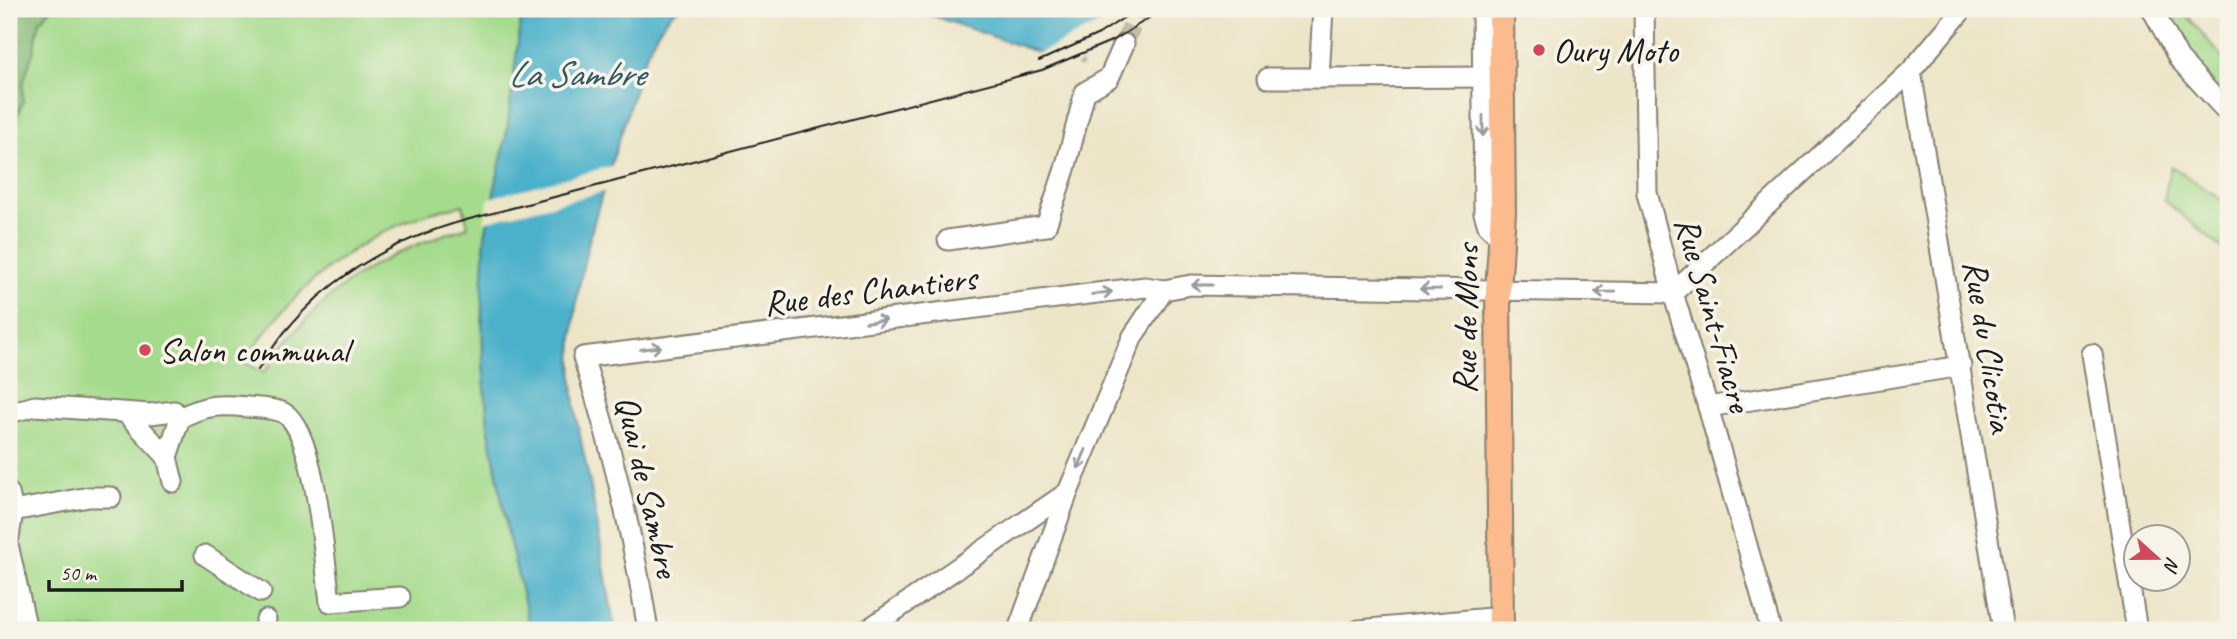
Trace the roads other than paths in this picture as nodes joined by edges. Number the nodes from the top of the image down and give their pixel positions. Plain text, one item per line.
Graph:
1 (1323, 9) edge
2 (1482, 9) edge
3 (1501, 9) edge
4 (1644, 9) edge
5 (1963, 9) edge
6 (2152, 9) edge
7 (1124, 44) tunnel mouth
8 (1911, 71) junction
9 (1492, 77) junction
10 (1268, 78) dead end
11 (1319, 78) junction
12 (2228, 113) edge
13 (948, 240) dead end
14 (1164, 289) junction
15 (1498, 290) junction
16 (1673, 293) junction
17 (2092, 354) dead end
18 (583, 357) joint
19 (1961, 366) junction
20 (1708, 407) junction
21 (126, 413) junction
22 (9, 414) edge
23 (180, 418) junction
24 (167, 457) junction
25 (173, 482) dead end
26 (1068, 492) junction
27 (111, 496) dead end
28 (11, 502) edge
29 (9, 537) edge
30 (9, 549) edge
31 (205, 555) dead end
32 (261, 592) dead end
33 (400, 597) dead end
34 (1501, 623) edge
35 (27, 630) edge
36 (648, 630) edge
37 (867, 630) edge
38 (1018, 630) edge
39 (1359, 630) edge
40 (1771, 630) edge
41 (2003, 630) edge
42 (2137, 630) edge

1 - 11 street
2 - 9 street
3 - 9 main road, Rue de Mons
4 - 16 street, Rue Saint-Fiacre
5 - 8 street
6 - 12 street
7 - 13 street
8 - 16 street
8 - 19 street, Rue du Clicotia
9 - 11 street
9 - 15 main road, Rue de Mons
10 - 11 street
15 -> 14 street, Rue des Chantiers
18 -> 14 street, Rue des Chantiers
14 -> 26 street
16 -> 15 street, Rue des Chantiers
15 - 34 main road, Rue de Mons
16 - 20 street, Rue Saint-Fiacre
17 - 42 street
18 - 36 street, Quai de Sambre
19 - 20 street
19 - 41 street, Rue du Clicotia
20 - 40 street, Rue Saint-Fiacre
21 - 22 street
21 - 23 street
21 - 24 street
23 - 24 street
23 - 33 street
24 - 25 street
26 - 37 street
26 - 38 street
27 - 28 street
28 - 29 street
30 - 35 street
31 - 32 street
34 - 39 street

